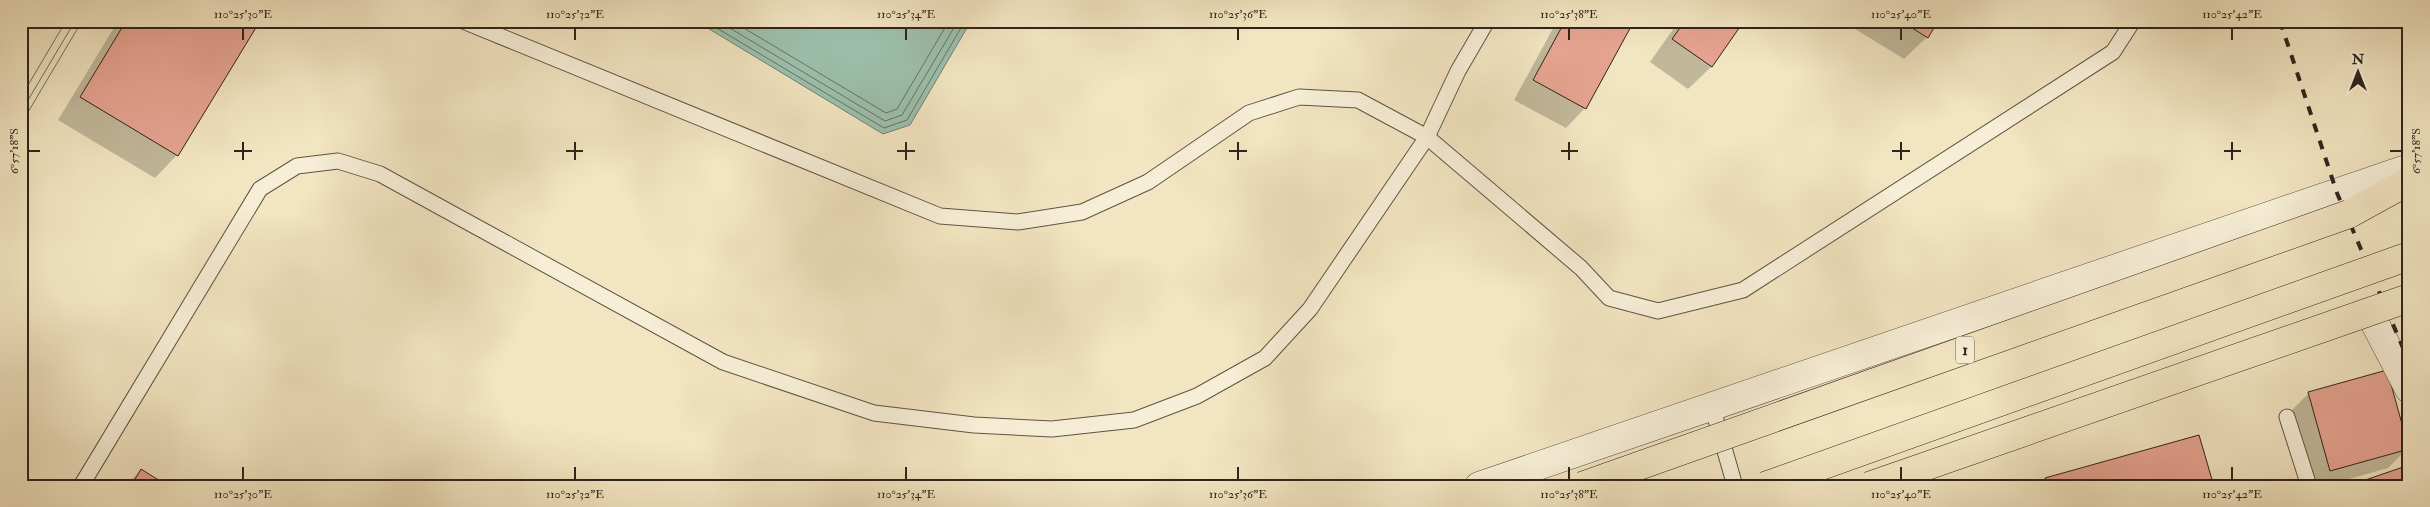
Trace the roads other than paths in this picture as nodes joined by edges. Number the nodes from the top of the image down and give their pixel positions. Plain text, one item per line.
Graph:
1 (463, 21) edge
2 (1487, 21) edge
3 (2133, 21) edge
4 (1426, 137) junction
5 (2409, 168) edge
6 (2409, 181) edge
7 (2409, 193) edge
8 (2348, 214) junction
9 (2409, 256) edge
10 (2409, 298) edge
11 (2369, 312) junction
12 (2409, 389) edge
13 (1712, 406) junction
14 (2287, 417) dead end
15 (81, 486) edge
16 (1479, 486) edge
17 (1582, 486) edge
18 (1735, 486) edge
19 (1765, 486) edge
20 (1869, 486) edge
21 (2309, 486) edge

1 - 4 lane
2 - 4 lane
3 - 4 lane
4 - 15 lane
5 - 13 street
6 - 8 highway
7 - 8 highway, 1
8 - 17 highway, 1, bridge
9 - 19 highway, bridge
10 - 11 highway, bridge
11 - 12 street
11 - 20 highway, bridge
13 - 16 street
13 - 18 lane
14 - 21 lane

